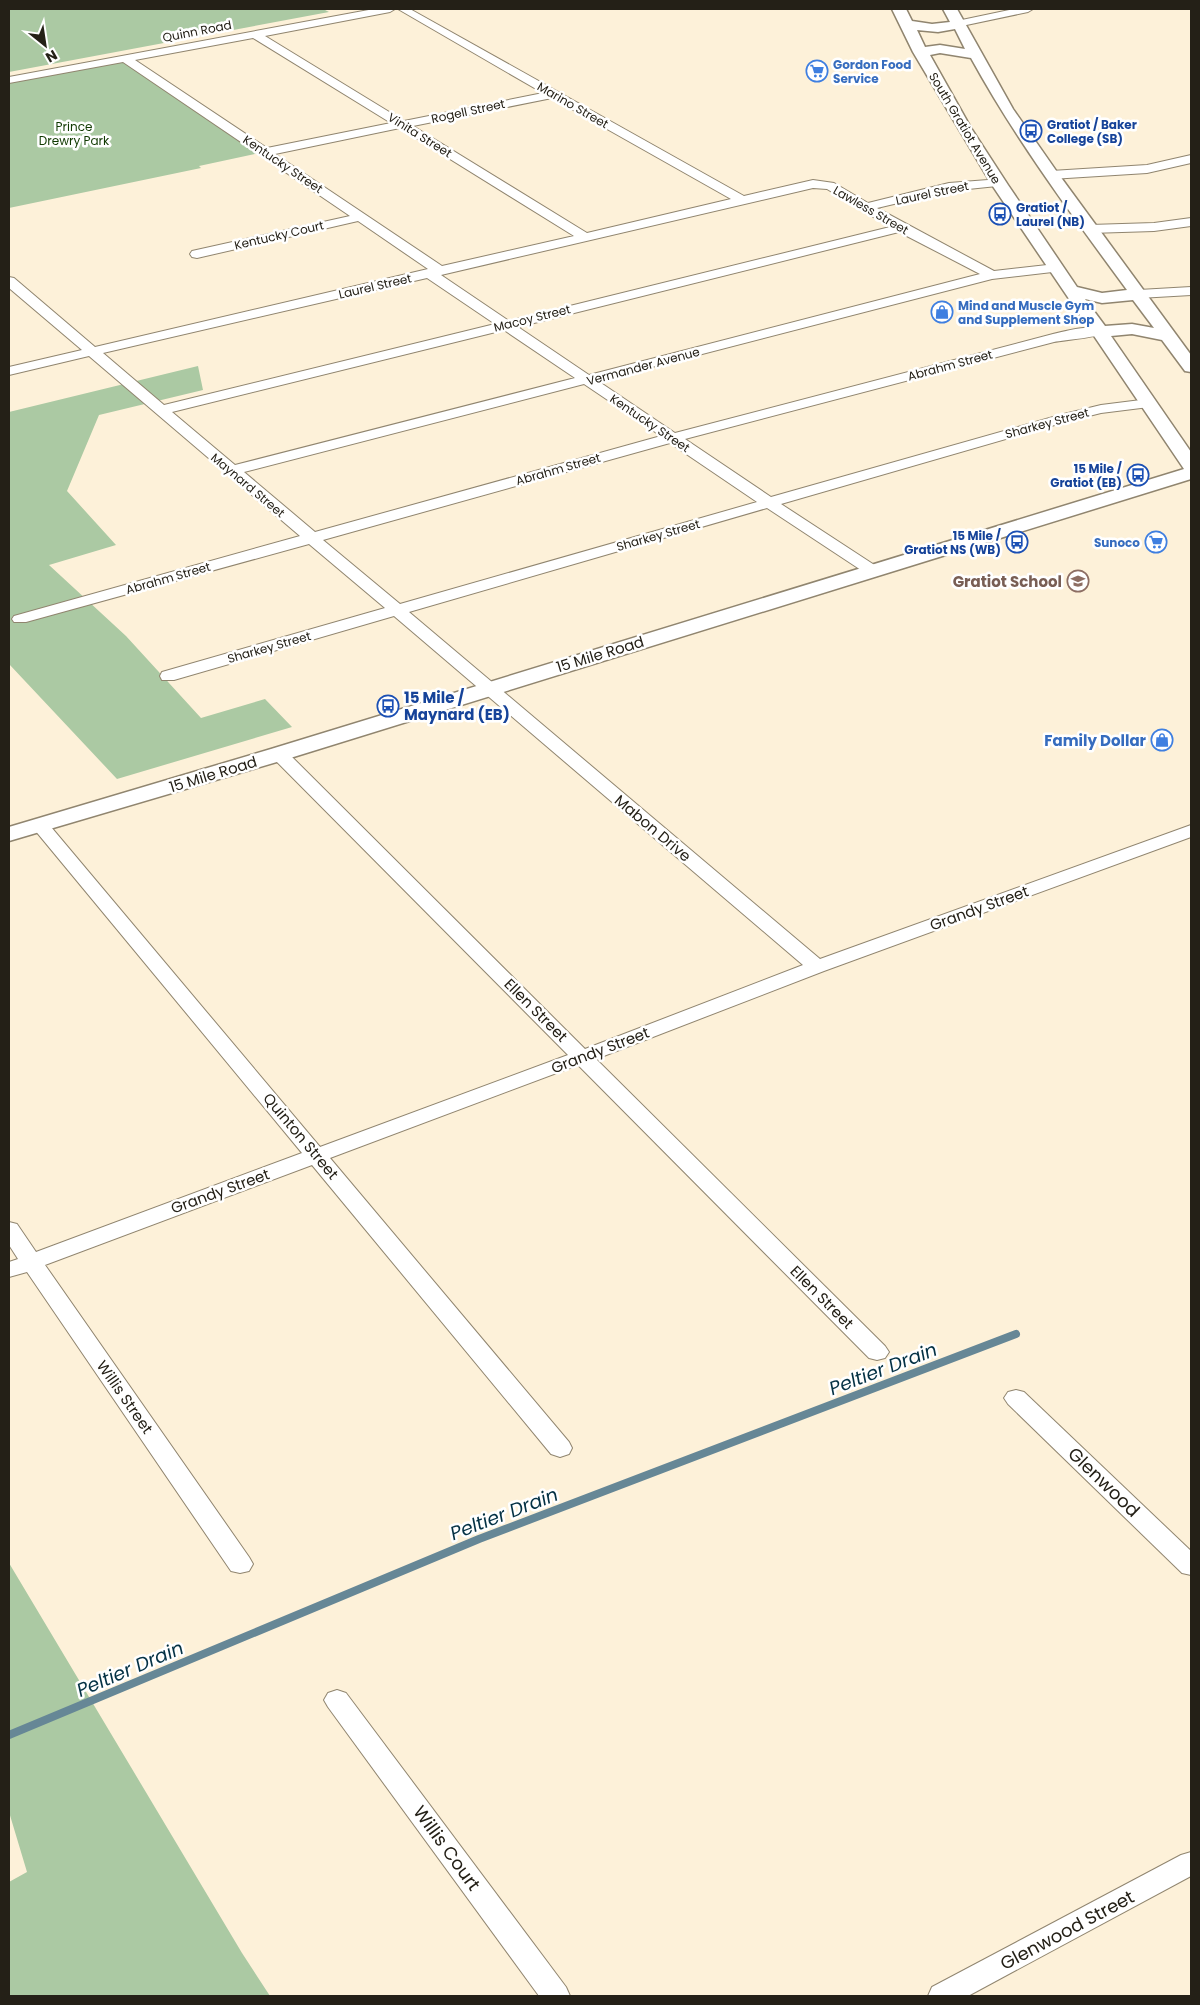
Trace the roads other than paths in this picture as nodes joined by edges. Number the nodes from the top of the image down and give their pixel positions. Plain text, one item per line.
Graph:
1 (390, 9) edge
2 (403, 9) edge
3 (899, 9) edge
4 (950, 9) edge
5 (1028, 9) edge
6 (906, 24) junction
7 (957, 24) junction
8 (256, 34) junction
9 (920, 52) junction
10 (975, 55) junction
11 (125, 58) junction
12 (9, 80) edge
13 (553, 94) junction
14 (403, 124) junction
15 (266, 152) junction
16 (1191, 159) edge
17 (1051, 175) junction
18 (997, 182) junction
19 (742, 200) junction
20 (867, 207) junction
21 (360, 217) junction
22 (1191, 222) edge
23 (901, 228) junction
24 (1090, 228) junction
25 (585, 236) junction
26 (197, 254) dead end
27 (1056, 268) junction
28 (435, 272) junction
29 (992, 276) junction
30 (9, 281) edge
31 (1072, 291) junction
32 (1191, 291) edge
33 (1139, 294) junction
34 (505, 324) junction
35 (1100, 332) junction
36 (1170, 336) junction
37 (92, 352) junction
38 (1190, 362) edge
39 (9, 372) edge
40 (588, 380) junction
41 (1149, 403) junction
42 (163, 410) junction
43 (672, 438) junction
44 (1191, 466) edge
45 (231, 471) junction
46 (1191, 474) edge
47 (769, 503) junction
48 (312, 538) junction
49 (873, 571) junction
50 (397, 611) junction
51 (20, 619) dead end
52 (168, 676) dead end
53 (488, 688) junction
54 (279, 754) junction
55 (40, 825) junction
56 (1191, 831) edge
57 (9, 834) edge
58 (818, 967) junction
59 (582, 1057) junction
60 (317, 1155) junction
61 (9, 1229) edge
62 (31, 1262) junction
63 (9, 1270) edge
64 (876, 1352) dead end
65 (1016, 1398) dead end
66 (560, 1448) dead end
67 (240, 1564) dead end
68 (1191, 1566) edge
69 (338, 1700) dead end
70 (1191, 1863) edge
71 (556, 1996) edge
72 (942, 1996) edge

1 - 8 street, Quinn Road
2 - 13 street, Marino Street
3 - 6 main road, South Gratiot Avenue
4 - 7 main road
5 - 7 street
6 - 7 main road
6 - 9 main road, South Gratiot Avenue
7 - 10 main road
8 - 11 street, Quinn Road
8 - 14 street, Vinita Street
9 - 10 main road
9 - 18 main road, South Gratiot Avenue
10 - 17 main road
11 - 12 street, Quinn Road
11 - 15 street, Kentucky Street
13 - 14 street, Rogell Street
13 - 19 street, Marino Street
14 - 15 street, Rogell Street
14 - 25 street, Vinita Street
15 - 21 street, Kentucky Street
16 - 17 street
17 - 24 main road
18 - 20 street, Laurel Street
18 - 27 main road, South Gratiot Avenue
19 - 20 street, Lawless Street
19 - 25 street, Laurel Street
20 - 23 street, Lawless Street
21 - 26 street, Kentucky Court
21 - 28 street, Kentucky Street
22 - 24 street
23 - 29 street, Lawless Street
23 - 34 street, Macoy Street
24 - 33 main road
25 - 28 street, Laurel Street
27 - 29 street, Vermander Avenue
27 - 31 main road, South Gratiot Avenue
28 - 34 street, Kentucky Street
28 - 37 street, Laurel Street
29 - 40 street, Vermander Avenue
30 - 37 street, Maynard Street
31 - 33 main road
31 - 35 main road, South Gratiot Avenue
32 - 33 street
33 - 36 main road
34 - 40 street, Kentucky Street
34 - 42 street, Macoy Street
35 - 36 main road
35 - 41 main road, South Gratiot Avenue
35 - 43 street, Abrahm Street
36 - 38 main road
37 - 39 street, Laurel Street
37 - 42 street, Maynard Street
40 - 43 street, Kentucky Street
40 - 45 street, Vermander Avenue
41 - 44 main road, South Gratiot Avenue
41 - 47 street, Sharkey Street
42 - 45 street, Maynard Street
43 - 47 street, Kentucky Street
43 - 48 street, Abrahm Street
45 - 48 street, Maynard Street
46 - 49 main road, 15 Mile Road
47 - 49 street, Kentucky Street
47 - 50 street, Sharkey Street
48 - 50 street, Maynard Street
48 - 51 street, Abrahm Street
49 - 53 main road, 15 Mile Road
50 - 52 street, Sharkey Street
50 - 53 street, Maynard Street
53 - 54 main road, 15 Mile Road
53 - 58 street, Mabon Drive
54 - 55 main road, 15 Mile Road
54 - 59 street, Ellen Street
55 - 57 main road, 15 Mile Road
55 - 60 street, Quinton Street
56 - 58 street, Grandy Street
58 - 59 street, Grandy Street
59 - 60 street, Grandy Street
59 - 64 street, Ellen Street
60 - 62 street, Grandy Street
60 - 66 street, Quinton Street
61 - 62 street, Willis Street
62 - 63 street, Grandy Street
62 - 67 street, Willis Street
65 - 68 street, Glenwood
69 - 71 street, Willis Court
70 - 72 street, Glenwood Street

